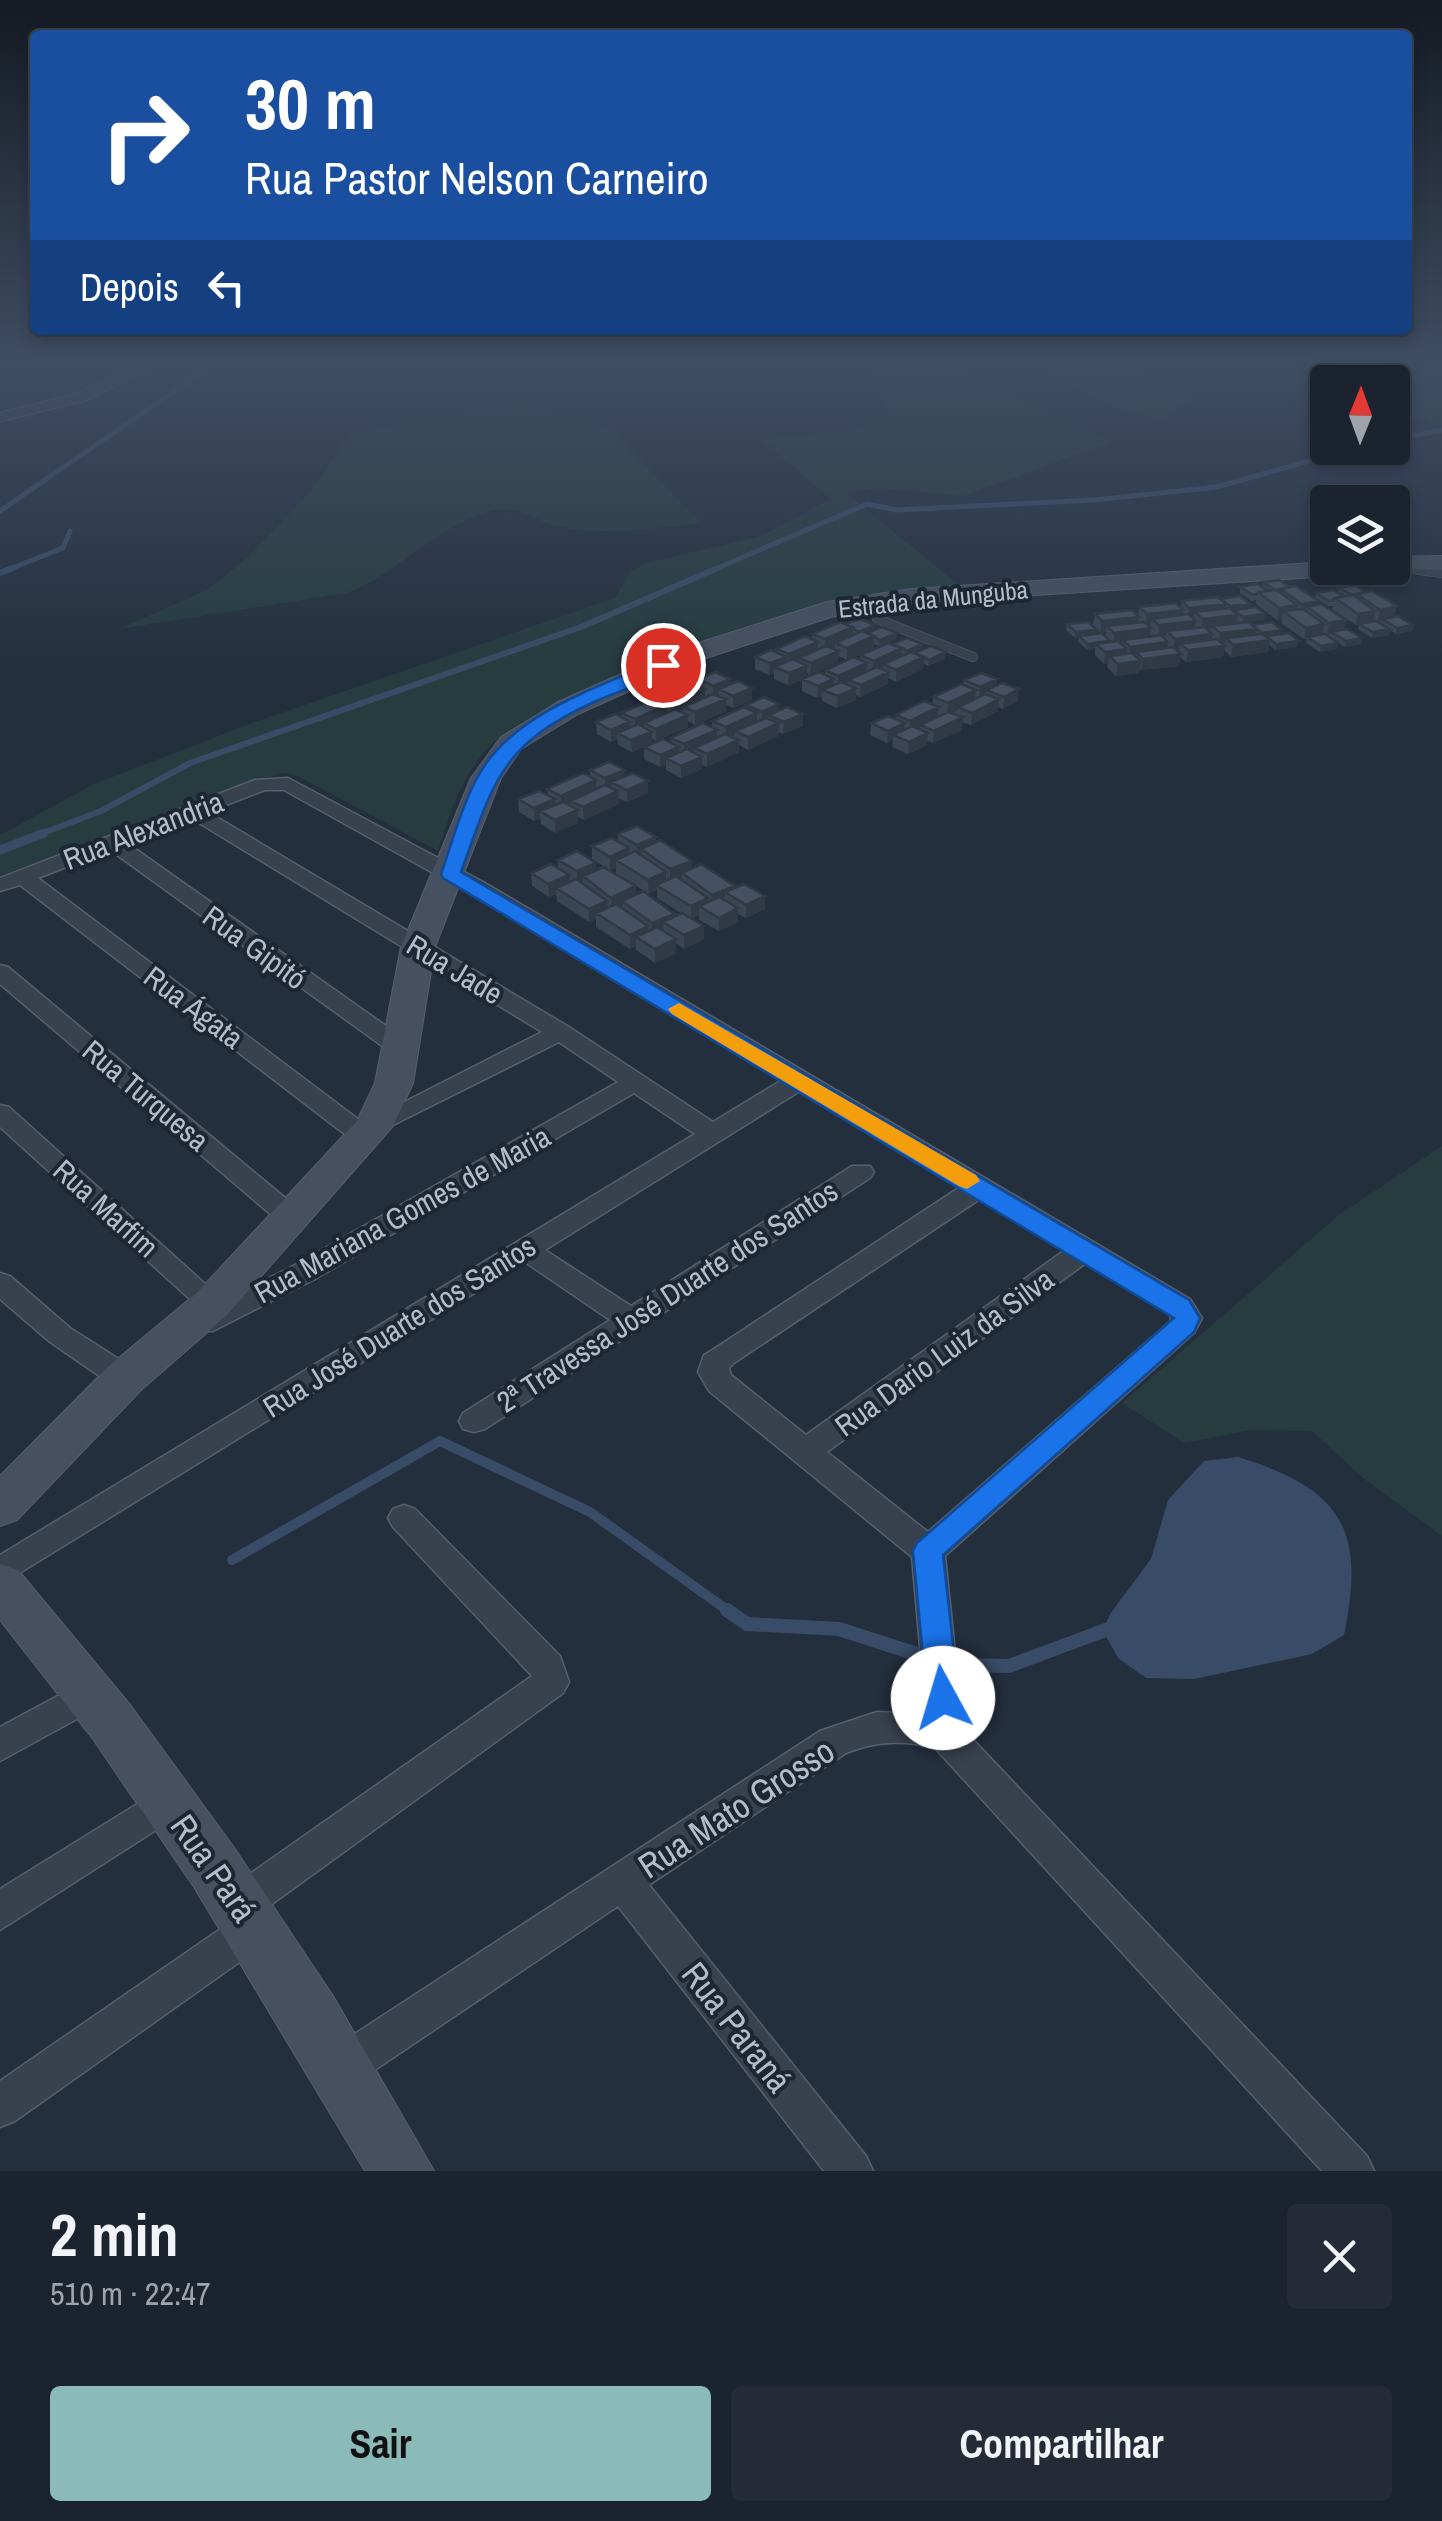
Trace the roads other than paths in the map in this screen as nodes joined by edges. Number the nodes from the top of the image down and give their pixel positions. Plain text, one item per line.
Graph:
1 (1442, 563) edge
2 (1410, 564) edge
3 (1410, 568) edge
4 (1310, 570) edge
5 (1442, 573) edge
6 (878, 619) dead end
7 (973, 656) dead end
8 (194, 811) junction
9 (112, 842) junction
10 (450, 874) junction
11 (24, 877) junction
12 (0, 886) edge
13 (418, 947) junction
14 (0, 972) edge
15 (560, 1032) junction
16 (401, 1048) junction
17 (799, 1081) junction
18 (635, 1082) junction
19 (0, 1113) edge
20 (369, 1131) junction
21 (712, 1134) junction
22 (861, 1172) dead end
23 (978, 1188) junction
24 (292, 1218) junction
25 (524, 1248) junction
26 (1083, 1250) junction
27 (0, 1283) edge
28 (212, 1304) junction
29 (628, 1318) junction
30 (167, 1342) junction
31 (124, 1378) junction
32 (474, 1421) dead end
33 (804, 1453) junction
34 (3, 1495) edge
35 (404, 1518) dead end
36 (928, 1551) junction
37 (0, 1572) edge
38 (0, 1584) edge
39 (92, 1692) junction
40 (946, 1735) junction
41 (0, 1745) edge
42 (168, 1802) junction
43 (623, 1882) junction
44 (0, 1911) edge
45 (248, 1915) junction
46 (342, 2068) junction
47 (0, 2106) edge
48 (400, 2171) edge
49 (851, 2171) edge
50 (1352, 2171) edge

1 - 2 main road
3 - 5 lane
4 - 10 main road, Estrada da Munguba
6 - 7 lane
8 - 9 street, Rua Alexandria
8 - 10 street, Rua Alexandria
8 - 13 street, Rua Jade
9 - 11 street, Rua Alexandria
9 - 16 street, Rua Gipitó
10 - 13 main road, Estrada da Munguba
10 - 17 street
11 - 12 street, Rua Alexandria
11 - 20 street, Rua Ágata
13 - 15 street, Rua Jade
13 - 16 main road, Estrada da Munguba
14 - 24 street, Rua Turquesa
15 - 18 street, Rua Jade
15 - 20 street
16 - 20 main road, Estrada da Munguba
17 - 21 street, Rua José Duarte dos Santos
17 - 23 street
18 - 21 street, Rua Jade
18 - 30 street, Rua Mariana Gomes de Maria
19 - 28 street, Rua Marfim
20 - 24 main road, Estrada da Munguba
21 - 25 street, Rua José Duarte dos Santos
22 - 29 street, 2ª Travessa José Duarte dos Santos
23 - 26 street
23 - 33 street
24 - 28 main road, Estrada da Munguba
25 - 29 street
25 - 37 street, Rua José Duarte dos Santos
26 - 33 street, Rua Dario Luiz da Silva
26 - 36 street
27 - 31 street
28 - 30 main road, Estrada da Munguba
29 - 32 street, 2ª Travessa José Duarte dos Santos
30 - 31 main road, Estrada da Munguba
31 - 34 main road, Estrada da Munguba
33 - 36 street
35 - 45 street
36 - 40 street
38 - 39 main road, Rua Pará
39 - 41 street
39 - 42 main road, Rua Pará
40 - 43 street, Rua Mato Grosso
40 - 50 street
42 - 44 street
42 - 45 main road, Rua Pará
43 - 46 street, Rua Mato Grosso
43 - 49 street, Rua Paraná
45 - 46 main road, Rua Pará
45 - 47 street
46 - 48 main road, Rua Pará

